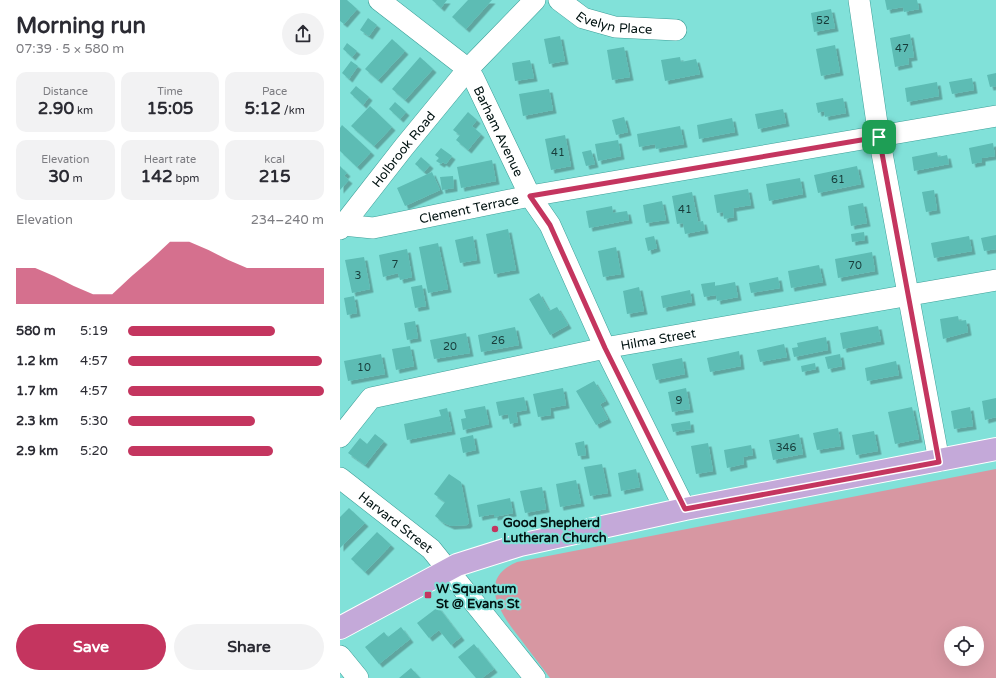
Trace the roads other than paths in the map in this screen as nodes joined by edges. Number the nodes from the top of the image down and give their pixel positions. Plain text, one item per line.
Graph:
1 (379, 0) edge
2 (535, 0) edge
3 (559, 0) edge
4 (859, 0) edge
5 (676, 30) dead end
6 (468, 70) junction
7 (996, 116) edge
8 (879, 137) junction
9 (530, 196) junction
10 (342, 227) edge
11 (996, 280) edge
12 (907, 295) junction
13 (605, 348) junction
14 (340, 437) edge
15 (996, 449) edge
16 (939, 462) junction
17 (340, 478) edge
18 (685, 509) junction
19 (447, 569) junction
20 (340, 628) edge
21 (340, 656) edge
22 (358, 678) edge
23 (535, 678) edge

1 - 6 street, Barham Avenue
2 - 6 street
3 - 5 street, Evelyn Place
4 - 8 street
6 - 9 street, Barham Avenue
6 - 10 street, Holbrook Road
7 - 8 street, Clement Terrace
8 - 9 street, Clement Terrace
8 - 12 street
9 - 10 street, Clement Terrace
9 - 13 street, Barham Avenue
11 - 12 street, Hilma Street
12 - 13 street, Hilma Street
12 - 16 street
13 - 14 street, Hilma Street
13 - 18 street, Barham Avenue
15 - 16 main road
16 - 18 main road
17 - 19 street, Harvard Street
18 - 19 main road
19 - 20 main road
19 - 23 street, Harvard Street
21 - 22 street

